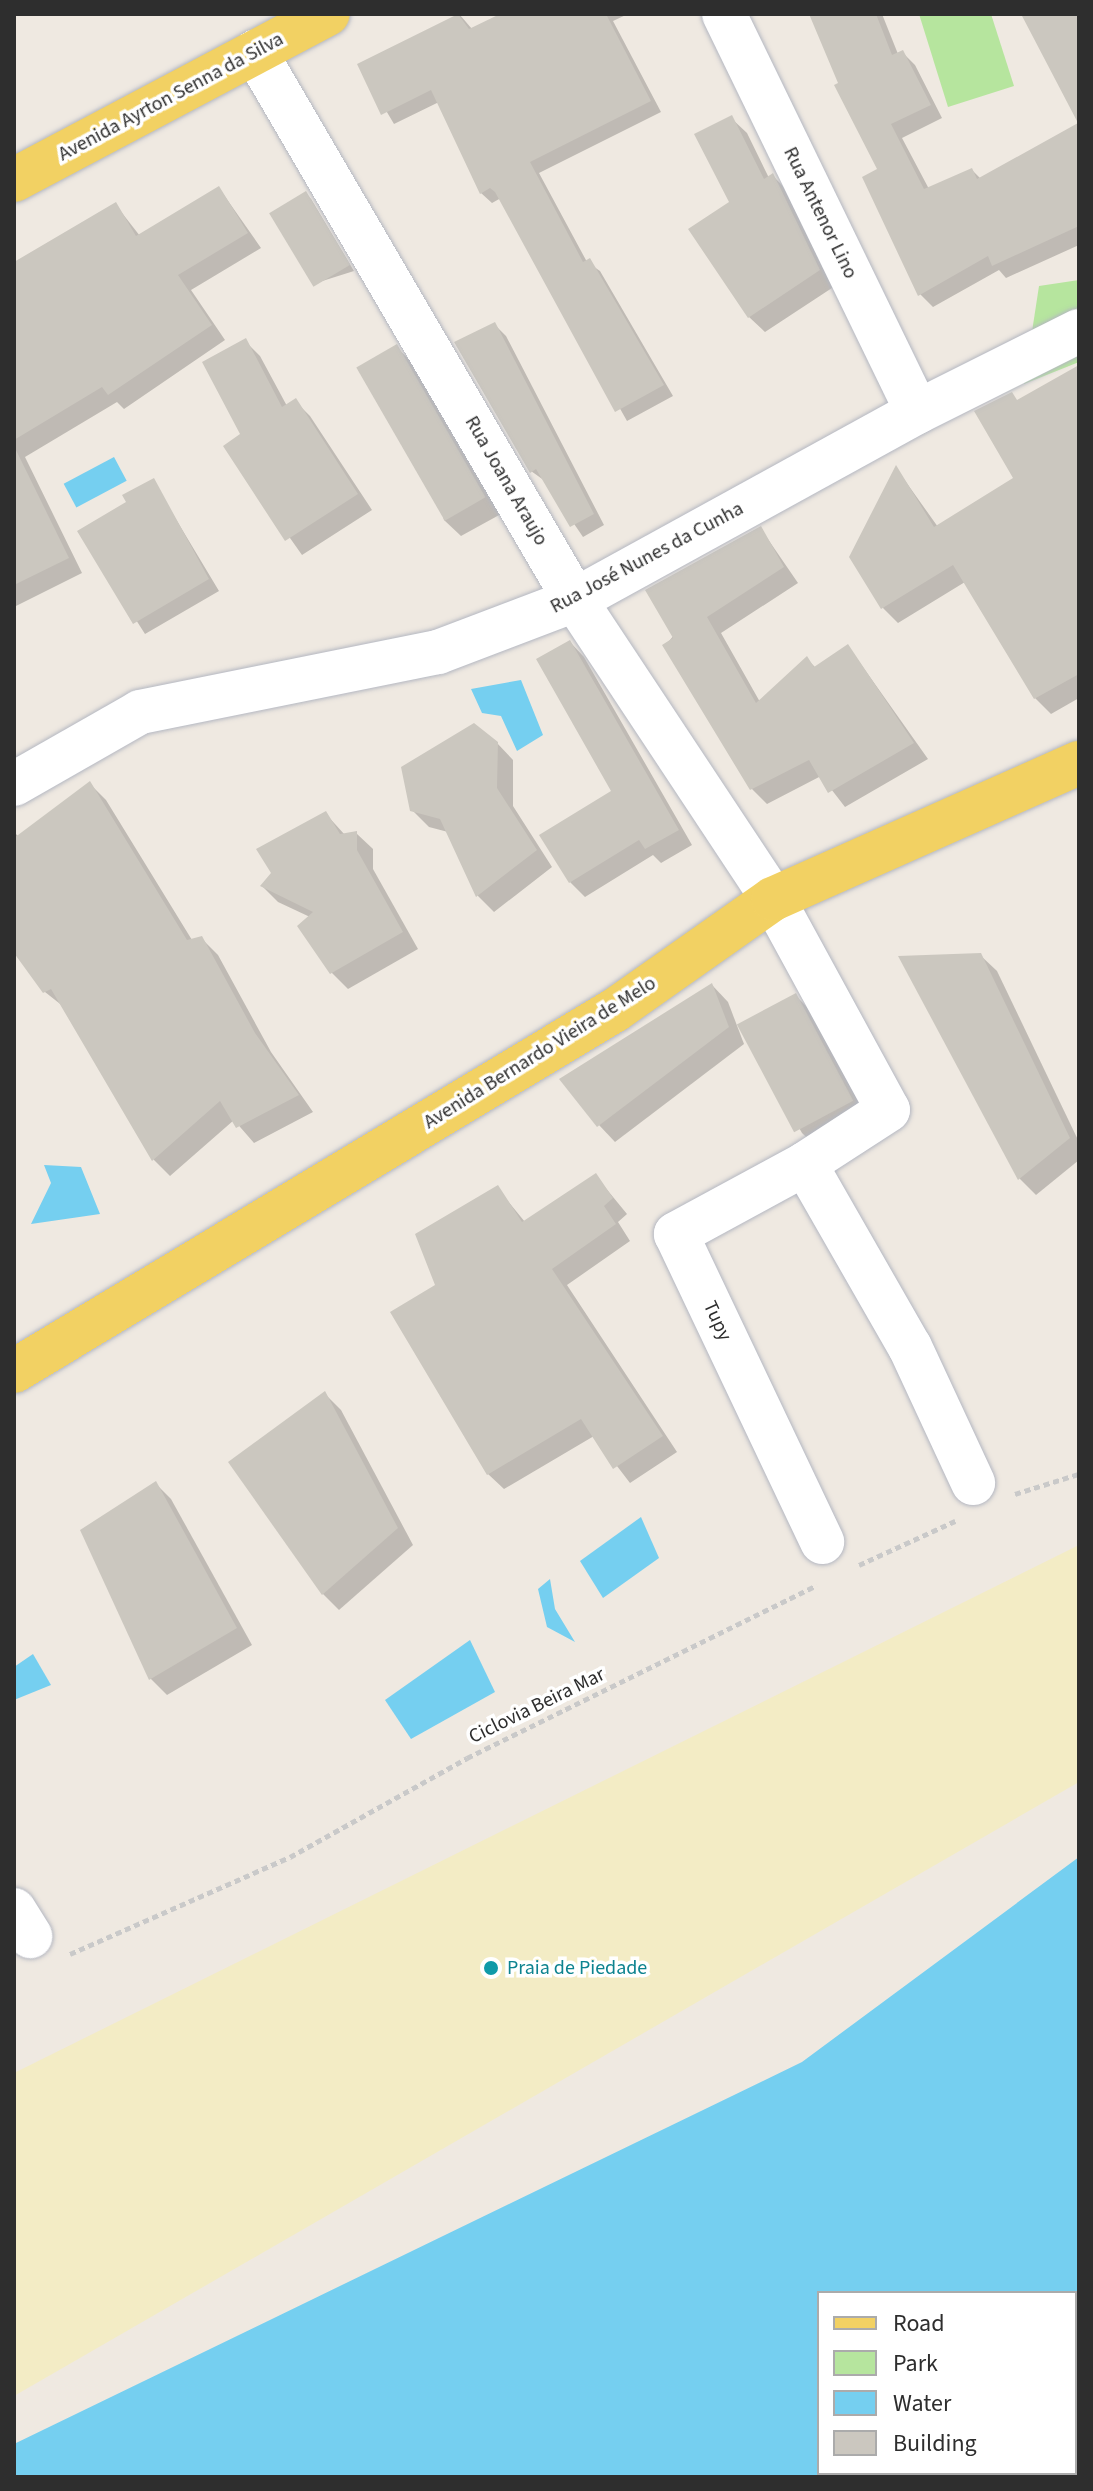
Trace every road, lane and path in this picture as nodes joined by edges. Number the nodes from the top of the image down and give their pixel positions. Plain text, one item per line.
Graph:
1 (328, 14) edge
2 (724, 14) edge
3 (255, 52) junction
4 (14, 180) edge
5 (1079, 331) edge
6 (917, 412) junction
7 (575, 600) junction
8 (1079, 763) edge
9 (14, 784) edge
10 (773, 899) junction
11 (805, 1164) junction
12 (14, 1371) edge
13 (1079, 1474) edge
14 (981, 1500) junction
15 (832, 1564) junction
16 (35, 1934) edge

1 - 3 main road, Avenida Ayrton Senna da Silva
2 - 6 street, Rua Antenor Lino
3 - 4 main road, Avenida Ayrton Senna da Silva
3 - 7 street, Rua Joana Araujo
5 - 6 street, Rua José Nunes da Cunha
6 - 7 street, Rua José Nunes da Cunha
7 - 9 street, Rua José Nunes da Cunha
7 - 10 street, Rua Joana Araujo
8 - 10 main road, Avenida Bernardo Vieira de Melo
10 - 11 street, Tupy
10 - 12 main road, Avenida Bernardo Vieira de Melo
11 - 14 street
11 - 15 street, Tupy
13 - 14 path, Ciclovia Beira Mar
14 - 15 path, Ciclovia Beira Mar
15 - 16 path, Ciclovia Beira Mar

